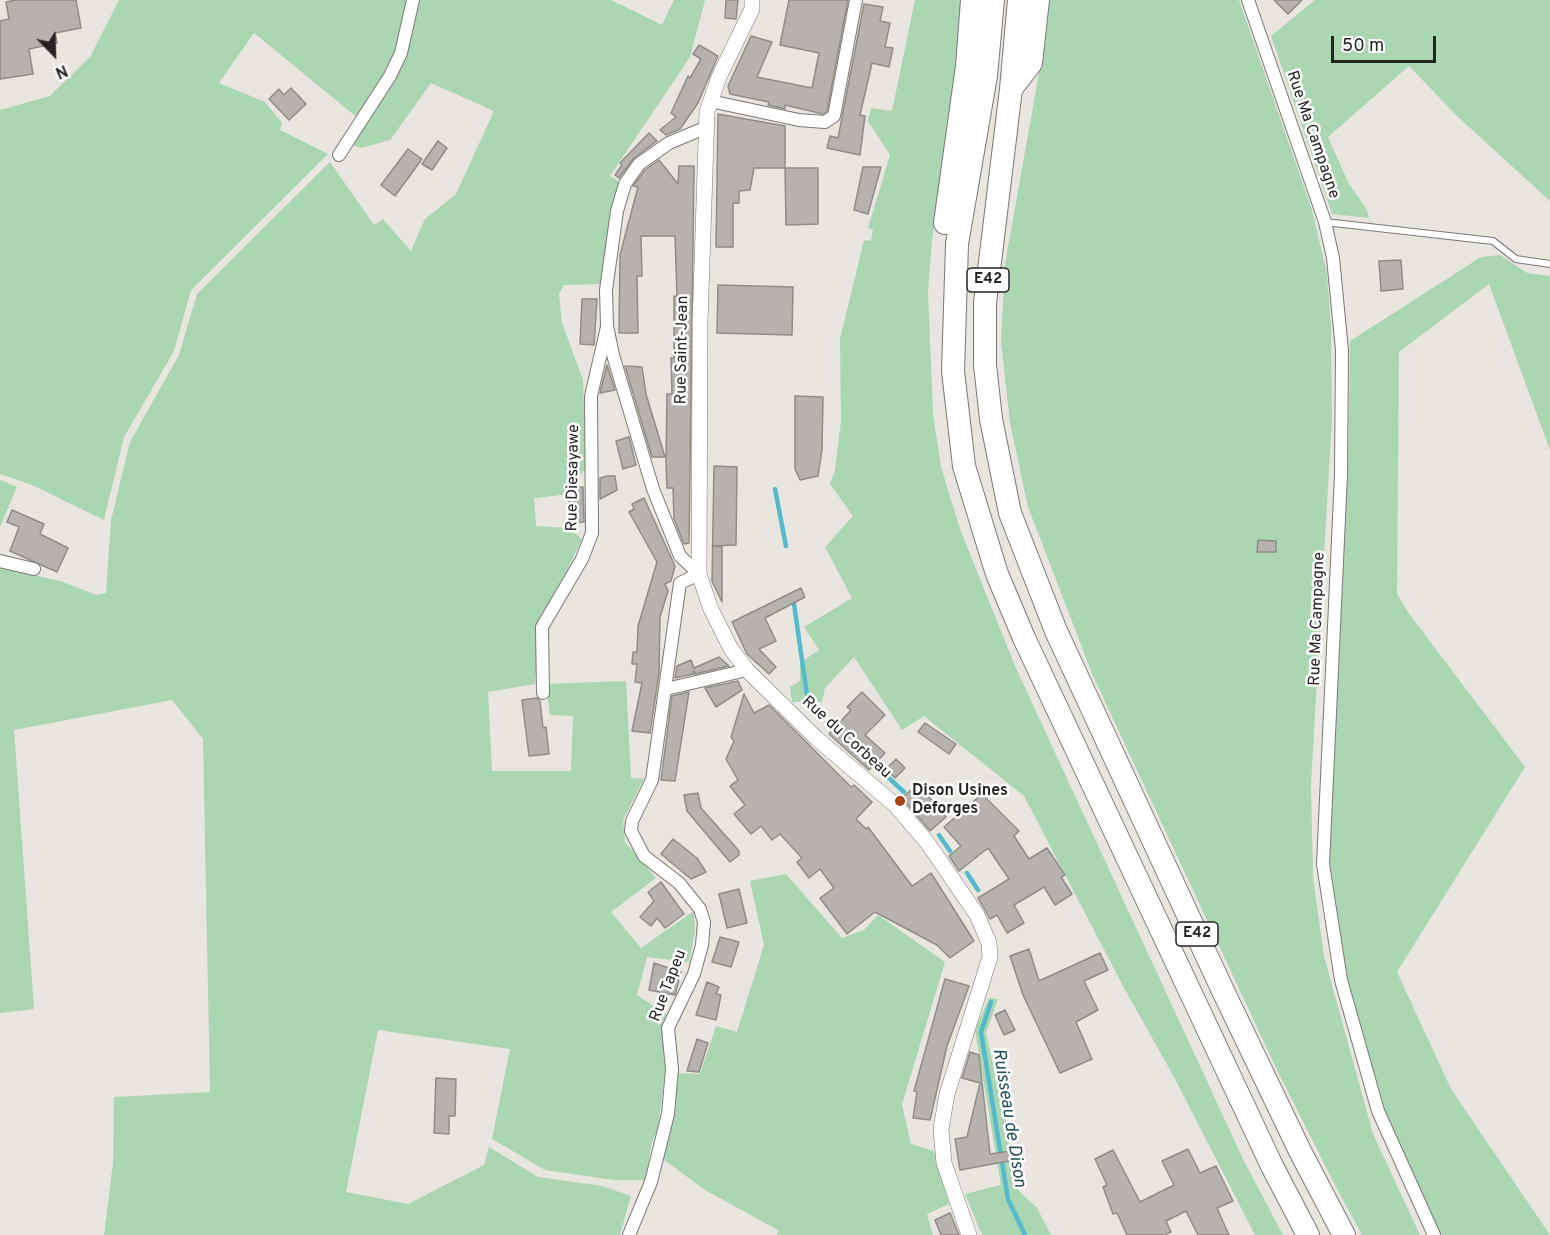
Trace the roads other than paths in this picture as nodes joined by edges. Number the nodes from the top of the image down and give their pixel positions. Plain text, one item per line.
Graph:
1 (412, 0) edge
2 (752, 0) edge
3 (856, 0) edge
4 (972, 0) edge
5 (993, 0) edge
6 (1019, 0) edge
7 (1038, 0) edge
8 (1248, 0) edge
9 (1011, 89) junction
10 (710, 100) junction
11 (707, 127) junction
12 (339, 155) dead end
13 (1324, 222) junction
14 (1550, 264) edge
15 (953, 314) junction
16 (607, 326) junction
17 (0, 561) edge
18 (34, 569) dead end
19 (699, 574) junction
20 (747, 670) junction
21 (666, 689) junction
22 (543, 693) dead end
23 (629, 1235) edge
24 (969, 1235) edge
25 (1308, 1235) edge
26 (1344, 1235) edge
27 (1434, 1235) edge

1 - 12 street
2 - 10 street, Rue Saint-Jean
3 - 10 street
4 - 15 highway
5 - 15 highway, E42
6 - 9 highway, E42
7 - 9 highway
8 - 13 street, Rue Ma Campagne
9 - 26 highway, E42
10 - 11 street, Rue Saint-Jean
11 - 16 street, Rue Diesayawe
11 - 19 street, Rue Saint-Jean
13 - 14 lane
13 - 27 street, Rue Ma Campagne
15 - 25 highway, E42
16 - 19 street, Rue Diesayawe
16 - 22 street, Rue Diesayawe
17 - 18 street
19 - 20 street, Rue du Corbeau
19 - 21 street, Rue Tapeu
20 - 21 street
20 - 24 street, Rue du Corbeau
21 - 23 street, Rue Tapeu

